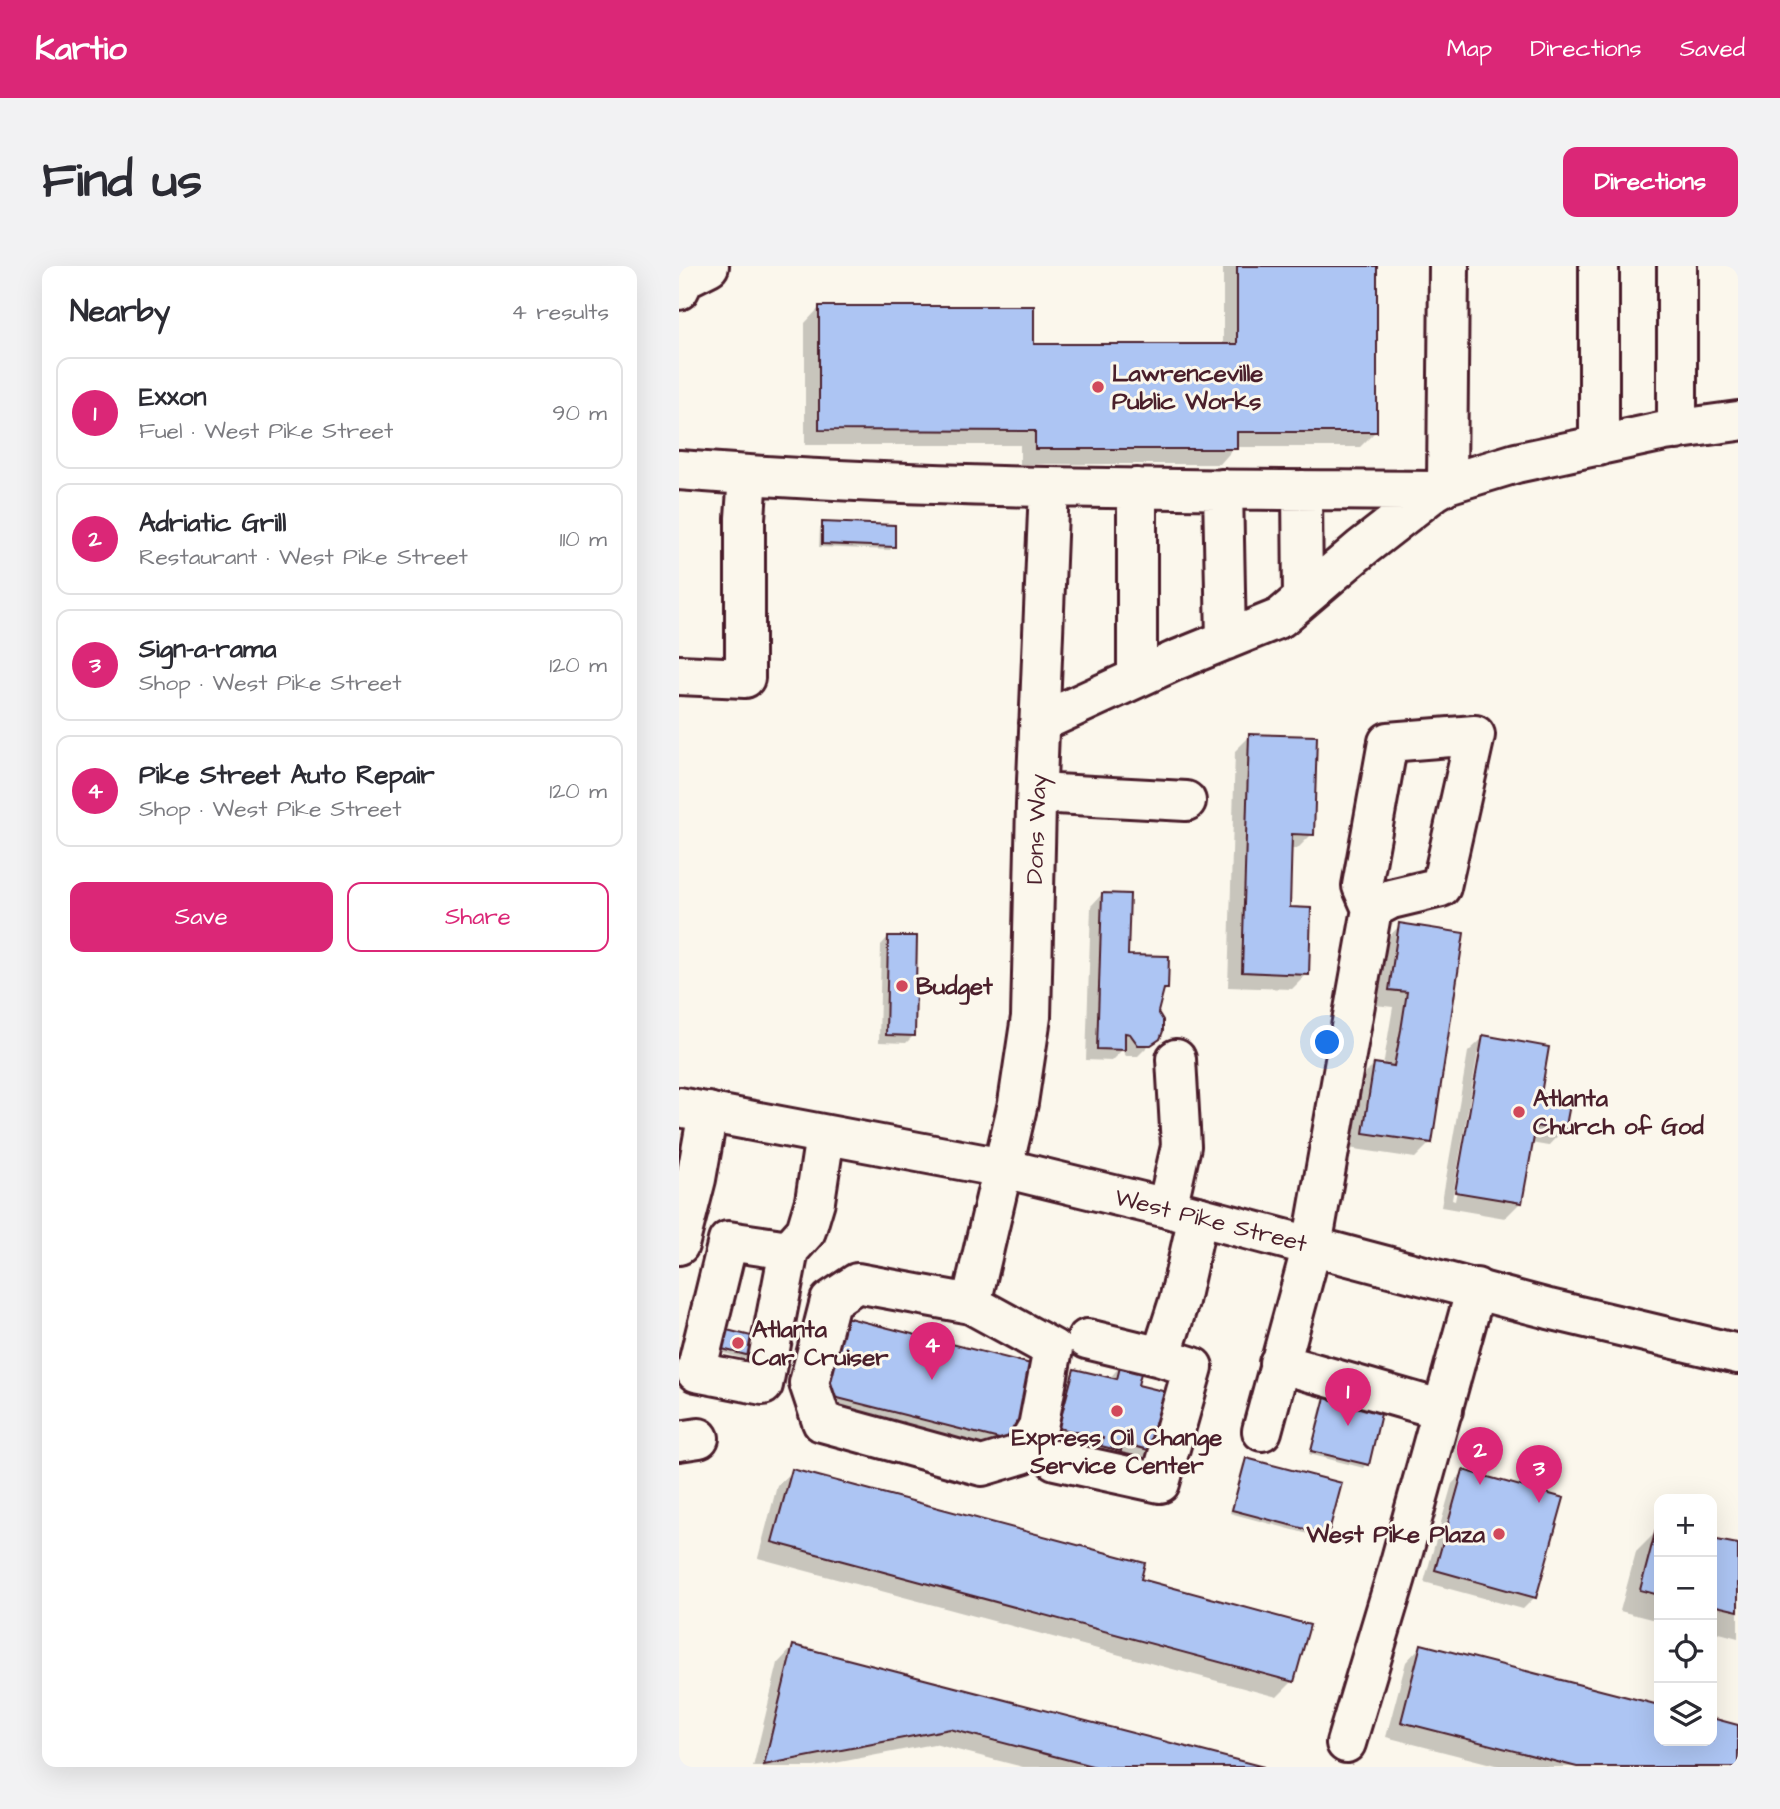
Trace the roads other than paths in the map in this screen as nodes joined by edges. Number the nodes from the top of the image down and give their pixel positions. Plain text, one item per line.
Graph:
1 (709, 266) edge
2 (1449, 266) edge
3 (1599, 266) edge
4 (1677, 266) edge
5 (679, 290) edge
6 (1738, 421) edge
7 (1677, 430) junction
8 (1599, 446) junction
9 (679, 470) edge
10 (748, 475) junction
11 (1049, 487) junction
12 (1137, 488) junction
13 (1441, 488) junction
14 (1223, 489) junction
15 (1302, 490) junction
16 (1303, 598) junction
17 (1226, 640) junction
18 (679, 675) edge
19 (1137, 678) junction
20 (1039, 723) junction
21 (1037, 793) junction
22 (1187, 801) dead end
23 (1372, 909) junction
24 (1175, 1059) dead end
25 (693, 1109) edge
26 (825, 1135) junction
27 (1003, 1168) junction
28 (1182, 1212) junction
29 (679, 1245) edge
30 (1313, 1246) junction
31 (789, 1250) dead end
32 (1476, 1288) junction
33 (971, 1304) junction
34 (1087, 1339) dead end
35 (1738, 1354) edge
36 (1161, 1357) junction
37 (1279, 1363) junction
38 (1443, 1410) junction
39 (1262, 1431) dead end
40 (1055, 1460) dead end
41 (1346, 1743) dead end

1 - 5 main road
2 - 13 main road
3 - 8 main road
4 - 7 main road
6 - 7 main road
7 - 8 main road
8 - 13 main road
9 - 10 main road
10 - 11 main road
10 - 18 main road
11 - 12 main road
11 - 20 main road, Dons Way
12 - 14 main road
12 - 19 main road
13 - 15 main road
13 - 16 main road
14 - 15 main road
14 - 17 main road
15 - 16 main road
16 - 17 main road
17 - 19 main road
19 - 20 main road
20 - 21 main road, Dons Way
21 - 22 main road
21 - 27 main road, Dons Way
23 - 23 main road
23 - 30 main road
24 - 28 main road
25 - 26 main road, West Pike Street
25 - 29 main road
26 - 27 main road, West Pike Street
26 - 31 main road
27 - 28 main road, West Pike Street
27 - 33 main road, Dons Way
28 - 30 main road, West Pike Street
28 - 36 main road
30 - 32 main road, West Pike Street
30 - 37 main road
32 - 35 main road, West Pike Street
32 - 38 main road
33 - 33 main road
34 - 36 main road
36 - 40 main road
37 - 38 main road
37 - 39 main road
38 - 41 main road

